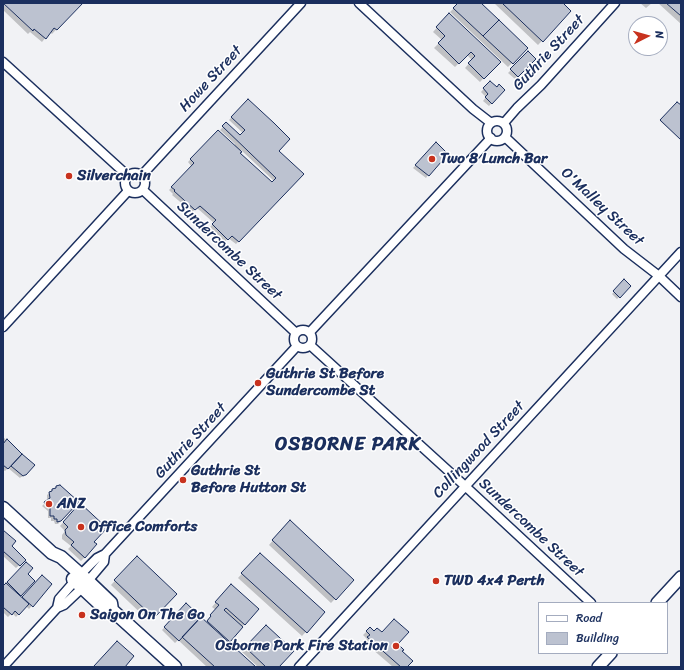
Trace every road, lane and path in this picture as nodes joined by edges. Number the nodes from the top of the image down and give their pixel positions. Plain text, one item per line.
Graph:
1 (301, 3) edge
2 (359, 3) edge
3 (615, 3) edge
4 (3, 62) edge
5 (491, 123) junction
6 (504, 123) junction
7 (505, 137) junction
8 (491, 138) junction
9 (142, 175) junction
10 (128, 176) junction
11 (144, 190) junction
12 (128, 191) junction
13 (681, 252) edge
14 (659, 276) junction
15 (681, 297) edge
16 (3, 327) edge
17 (310, 332) junction
18 (296, 333) junction
19 (310, 345) junction
20 (297, 346) junction
21 (465, 486) junction
22 (3, 508) edge
23 (681, 577) edge
24 (81, 581) junction
25 (590, 602) edge
26 (658, 602) edge
27 (610, 654) edge
28 (3, 667) edge
29 (175, 667) edge
30 (299, 667) edge
31 (598, 667) edge

1 - 9 street, Howe Street
2 - 5 street
3 - 6 street, Guthrie Street
4 - 10 street
5 - 6 street
5 - 8 street
6 - 7 street
7 - 8 street
7 - 14 street, O'Malley Street
8 - 17 street
9 - 10 street
9 - 11 street
10 - 12 street
11 - 12 street
11 - 18 street, Sundercombe Street
12 - 16 street
13 - 14 street, Collingwood Street
14 - 15 street, O'Malley Street
14 - 21 street, Collingwood Street
17 - 18 street
17 - 19 street
18 - 20 street
19 - 20 street
19 - 21 street, Sundercombe Street
20 - 24 street, Guthrie Street
21 - 25 street, Sundercombe Street
21 - 30 street, Collingwood Street
22 - 24 main road
23 - 26 main road
24 - 28 street, Guthrie Street
24 - 29 main road
27 - 31 main road

